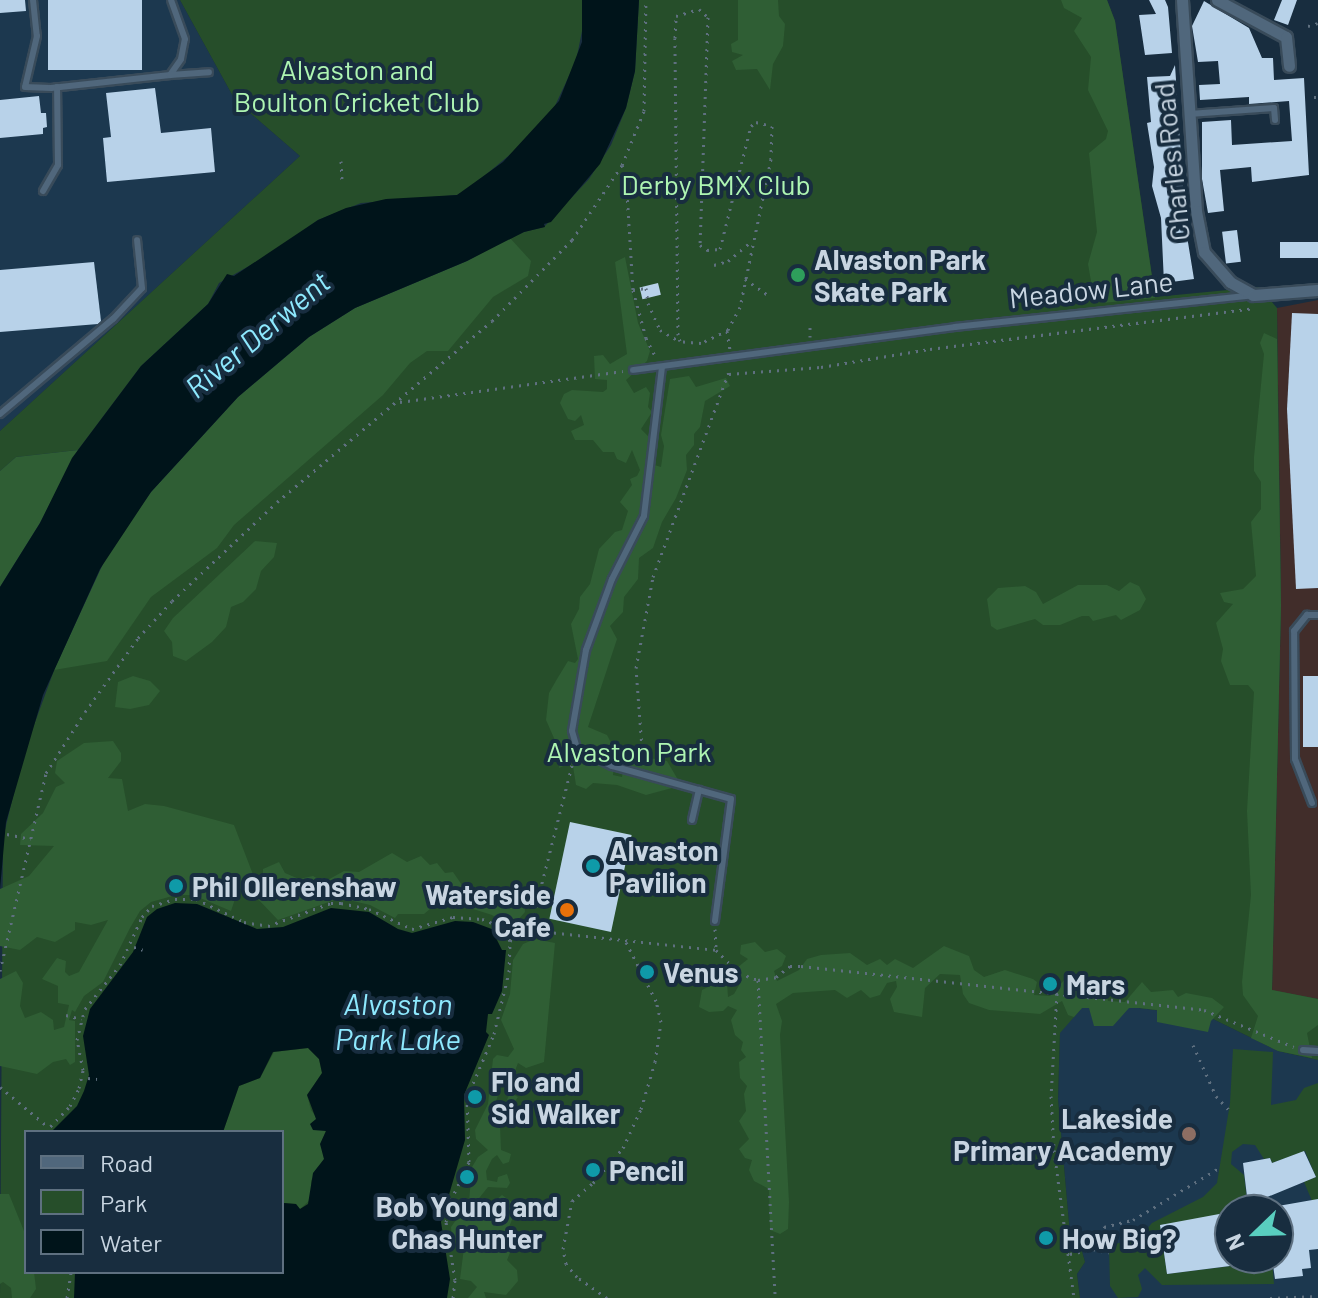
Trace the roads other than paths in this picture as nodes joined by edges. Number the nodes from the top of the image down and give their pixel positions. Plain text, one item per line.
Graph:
1 (33, 0) edge
2 (171, 0) edge
3 (1182, 0) edge
4 (1217, 0) edge
5 (1289, 66) dead end
6 (209, 72) dead end
7 (170, 75) junction
8 (57, 87) junction
9 (1189, 114) junction
10 (1275, 120) dead end
11 (43, 191) dead end
12 (137, 240) dead end
13 (1318, 290) edge
14 (1253, 295) junction
15 (662, 367) junction
16 (633, 370) road end
17 (0, 414) edge
18 (1318, 615) edge
19 (699, 790) junction
20 (1312, 803) dead end
21 (692, 820) dead end
22 (715, 921) road end
23 (1303, 1050) road end
24 (1318, 1051) edge

1 - 8 lane
2 - 7 lane
3 - 9 street, Charles Road
4 - 5 street
6 - 7 lane
7 - 8 lane
8 - 11 lane
9 - 10 lane
9 - 14 street, Charles Road
12 - 17 lane
13 - 14 street, Meadow Lane
14 - 15 lane, Meadow Lane
15 - 16 lane, Meadow Lane
15 - 19 lane
18 - 20 lane
19 - 21 lane
19 - 22 lane
23 - 24 lane

